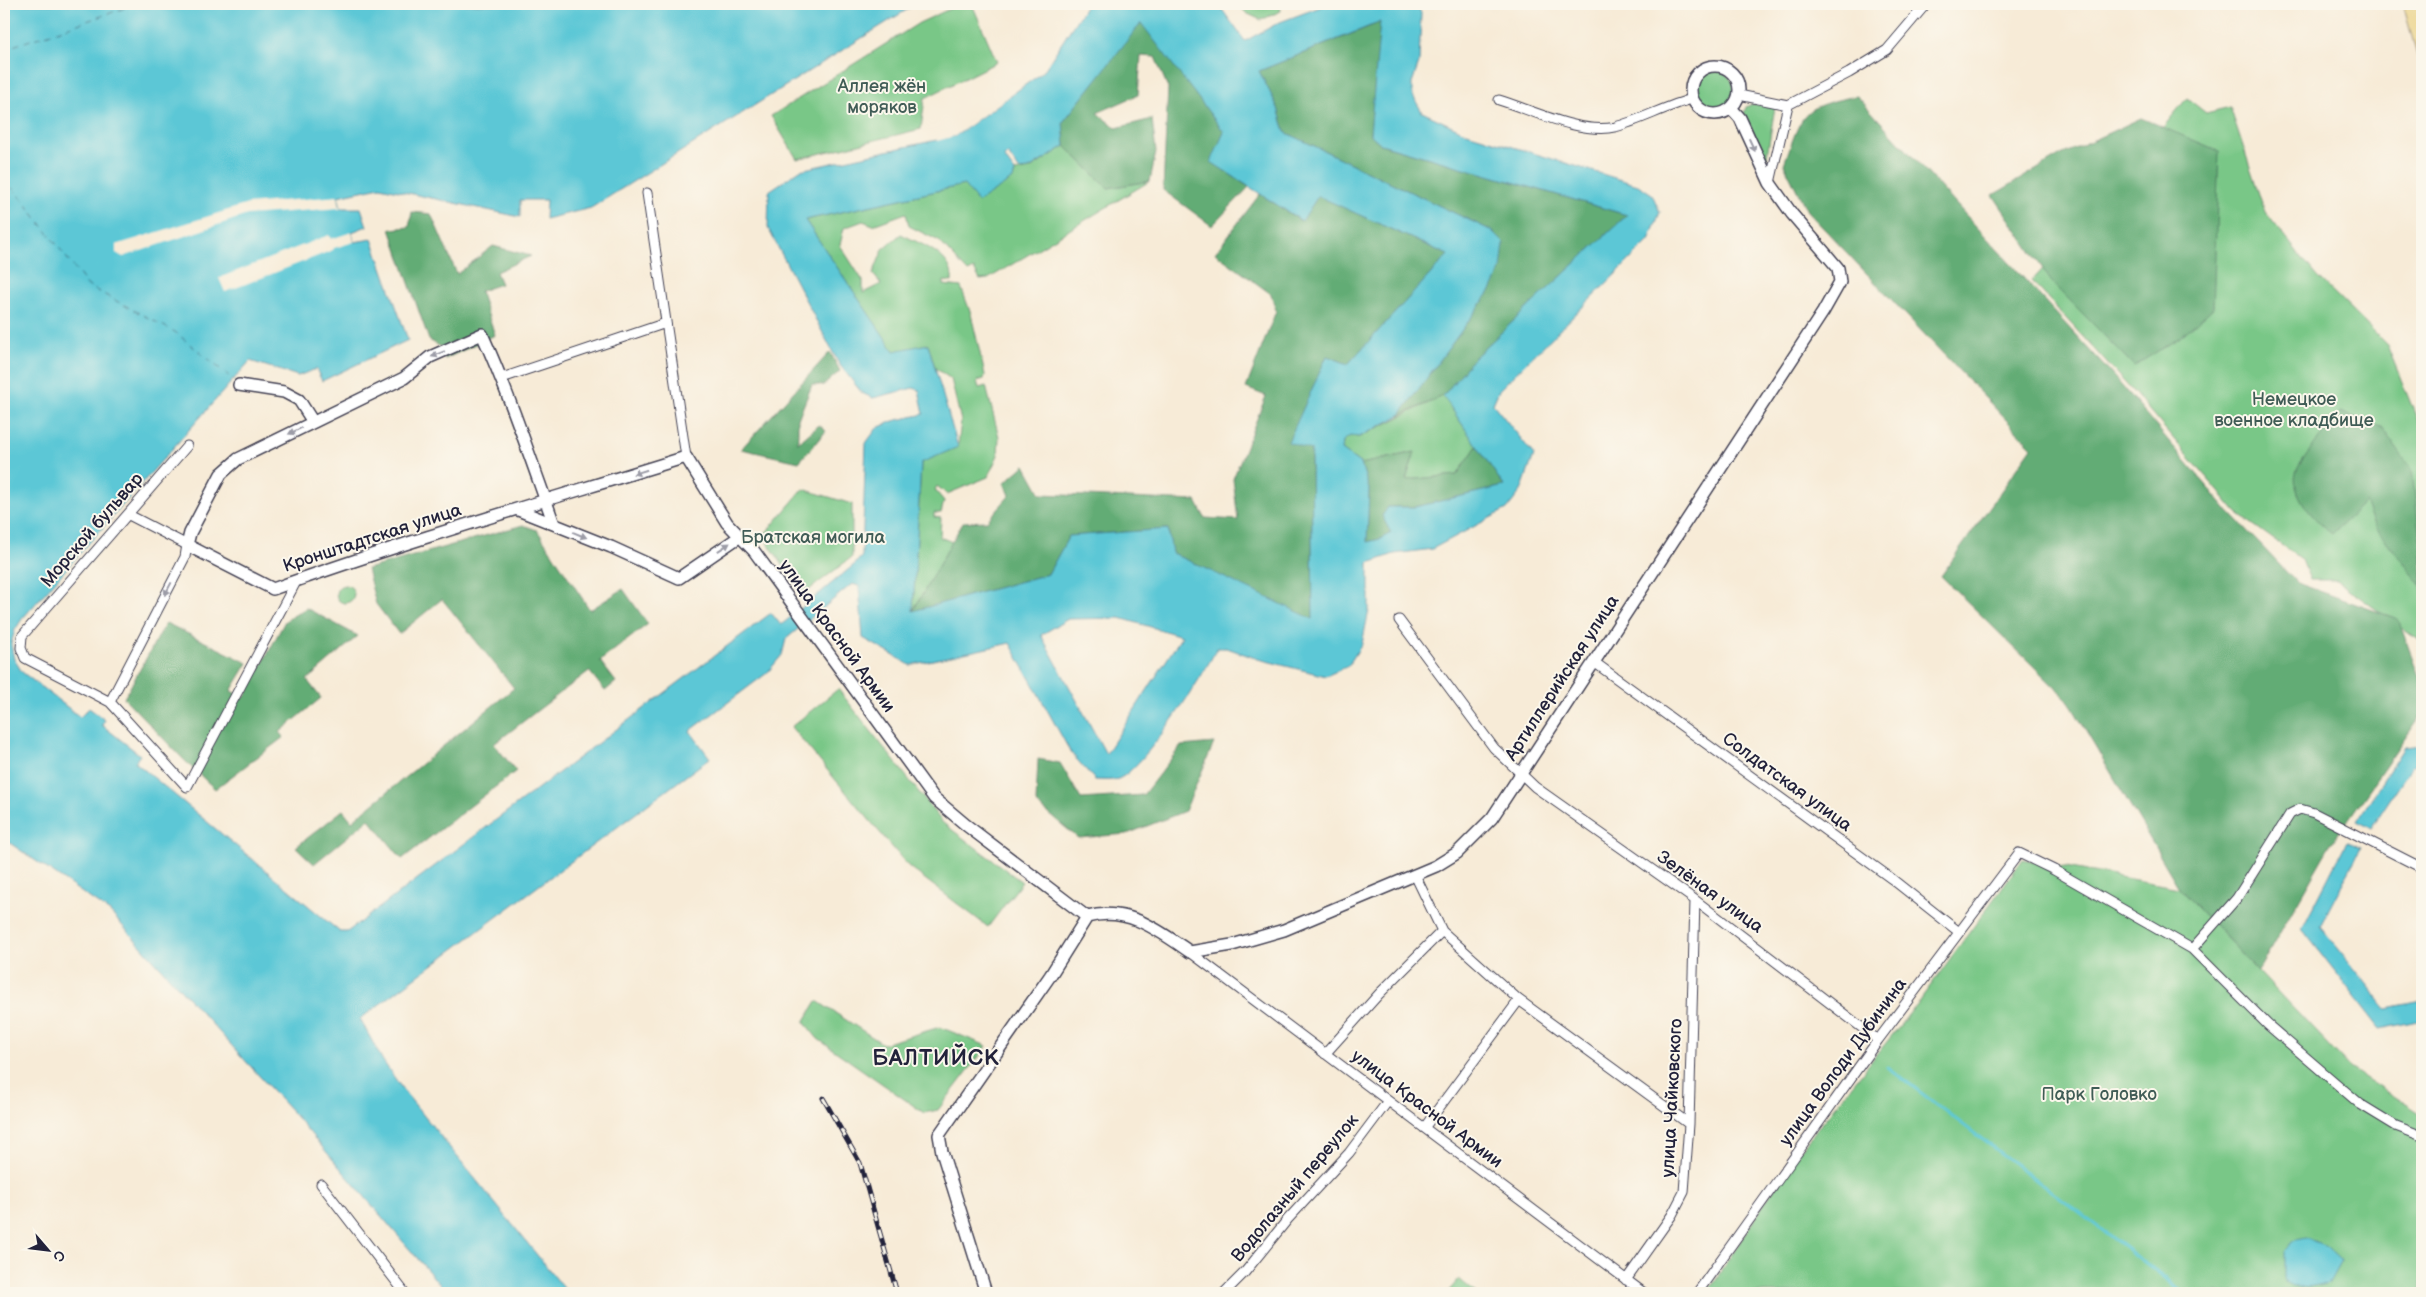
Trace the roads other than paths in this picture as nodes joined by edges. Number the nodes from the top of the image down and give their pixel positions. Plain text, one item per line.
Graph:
1 (1926, 4) edge
2 (1739, 96) junction
3 (1692, 99) junction
4 (1499, 100) dead end
5 (1788, 105) junction
6 (1731, 108) junction
7 (1770, 184) junction
8 (647, 193) dead end
9 (666, 323) junction
10 (502, 378) junction
11 (239, 385) dead end
12 (313, 422) junction
13 (187, 446) dead end
14 (686, 458) junction
15 (546, 501) junction
16 (518, 510) junction
17 (129, 515) junction
18 (554, 524) junction
19 (740, 537) junction
20 (187, 545) junction
21 (297, 580) junction
22 (1399, 620) dead end
23 (1594, 662) junction
24 (110, 702) junction
25 (1521, 774) junction
26 (2422, 868) edge
27 (1415, 875) junction
28 (1695, 900) junction
29 (1087, 917) junction
30 (1442, 931) junction
31 (1958, 932) junction
32 (2192, 949) junction
33 (1190, 952) junction
34 (1519, 1000) junction
35 (1878, 1040) junction
36 (1325, 1054) junction
37 (1388, 1101) junction
38 (1689, 1124) junction
39 (1424, 1128) junction
40 (2422, 1136) edge
41 (321, 1184) dead end
42 (1626, 1280) junction
43 (405, 1293) edge
44 (986, 1293) edge
45 (1224, 1293) edge
46 (1644, 1293) edge
47 (1697, 1293) edge

1 - 5 street
2 - 3 street
2 - 5 street
2 - 6 street
3 - 4 street
3 - 6 street
5 - 7 street
6 -> 7 street, Артиллерийская улица
7 - 23 street, Артиллерийская улица
8 - 9 street, улица Красной Армии
9 - 10 street
9 - 14 street, улица Красной Армии
10 -> 12 street
10 - 15 street
11 - 12 street
12 -> 20 street
13 - 17 street, Морской бульвар
14 -> 15 street, Кронштадтская улица
14 - 19 street, улица Красной Армии
15 - 16 street, Кронштадтская улица
15 - 18 street
16 - 18 street
16 - 21 street, Кронштадтская улица
17 - 20 street
17 - 24 street, Морской бульвар
18 -> 19 street
19 - 29 street, улица Красной Армии
20 - 21 street, Кронштадтская улица
20 -> 24 street
21 - 24 street
22 - 25 street, Зелёная улица
23 - 25 street, Артиллерийская улица
23 - 31 street, Солдатская улица
25 - 27 street, Артиллерийская улица
25 - 28 street, Зелёная улица
26 - 32 street
27 - 30 street
27 - 33 street, Артиллерийская улица
28 - 35 street, Зелёная улица
28 - 38 street, улица Чайковского
29 - 33 street
29 - 44 street
30 - 34 street
30 - 36 street
31 - 32 street, улица Володи Дубинина
31 - 35 street, улица Володи Дубинина
32 - 40 street
33 - 36 street, улица Красной Армии
34 - 38 street
34 - 39 street
35 - 47 street, улица Володи Дубинина
36 - 37 street, улица Красной Армии
37 - 39 street, улица Красной Армии
37 - 45 street, Водолазный переулок
38 - 42 street, улица Чайковского
39 - 42 street, улица Красной Армии
41 - 43 street
42 - 46 street, улица Красной Армии

